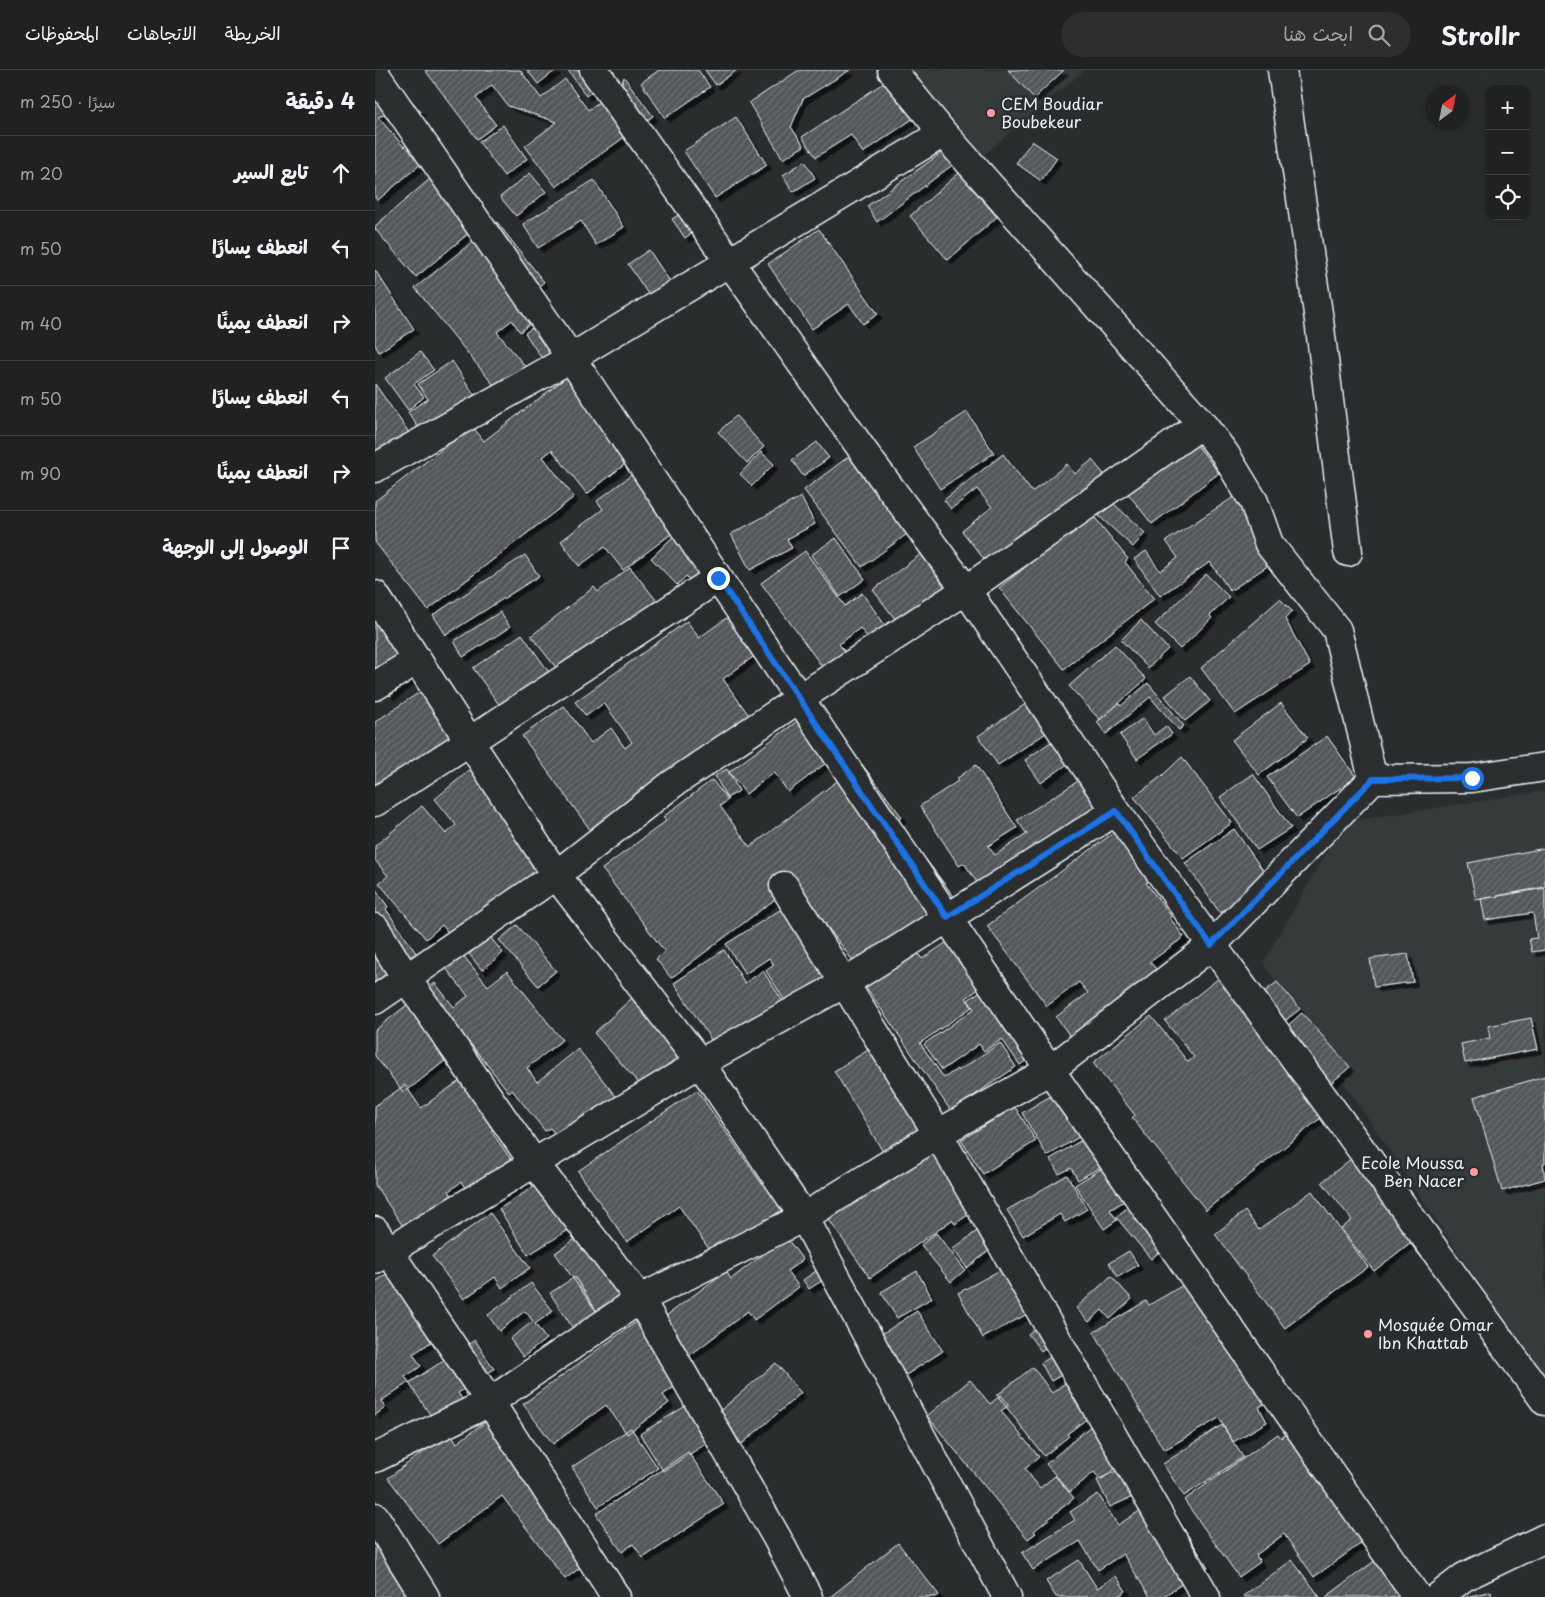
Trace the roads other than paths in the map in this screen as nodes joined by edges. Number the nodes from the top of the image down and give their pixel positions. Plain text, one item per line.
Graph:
1 (594, 70) edge
2 (892, 70) edge
3 (1282, 70) edge
4 (375, 74) edge
5 (943, 133) junction
6 (729, 261) junction
7 (571, 358) junction
8 (1202, 424) junction
9 (375, 468) edge
10 (1348, 552) dead end
11 (718, 578) junction
12 (966, 590) junction
13 (375, 596) edge
14 (417, 660) junction
15 (375, 686) edge
16 (800, 698) junction
17 (470, 741) junction
18 (1545, 767) edge
19 (1373, 779) junction
20 (375, 802) edge
21 (1116, 811) junction
22 (556, 875) junction
23 (784, 886) dead end
24 (947, 917) junction
25 (375, 928) edge
26 (1211, 945) junction
27 (406, 978) junction
28 (845, 983) junction
29 (375, 1000) edge
30 (700, 1062) junction
31 (1050, 1070) junction
32 (938, 1134) junction
33 (534, 1163) junction
34 (803, 1217) junction
35 (379, 1247) edge
36 (640, 1300) junction
37 (1545, 1401) edge
38 (490, 1402) junction
39 (375, 1458) edge
40 (375, 1517) edge
41 (1545, 1538) edge
42 (425, 1597) edge
43 (616, 1597) edge
44 (808, 1597) edge
45 (1007, 1597) edge
46 (1206, 1597) edge
47 (1417, 1597) edge
48 (1438, 1597) edge

1 - 6 street
2 - 5 street
3 - 10 street
4 - 7 street
5 - 6 street
5 - 8 street
6 - 7 street
6 - 12 street
7 - 9 street
7 - 11 street
8 - 12 street
8 - 19 street
11 - 16 street
11 - 17 street
12 - 16 street
12 - 21 street
13 - 14 street
14 - 15 street
14 - 17 street
16 - 22 street
16 - 24 street
17 - 20 street
17 - 22 street
18 - 19 street
19 - 26 street
21 - 24 street
21 - 26 street
22 - 27 street
22 - 30 street
23 - 28 street
24 - 28 street
24 - 31 street
25 - 27 street
26 - 31 street
26 - 37 street
27 - 29 street
27 - 33 street
28 - 30 street
28 - 32 street
30 - 33 street
30 - 34 street
31 - 32 street
31 - 47 street
32 - 34 street
32 - 46 street
33 - 35 street
33 - 36 street
34 - 36 street
34 - 45 street
35 - 38 street
36 - 38 street
36 - 44 street
38 - 39 street
38 - 43 street
40 - 42 street
41 - 48 street

